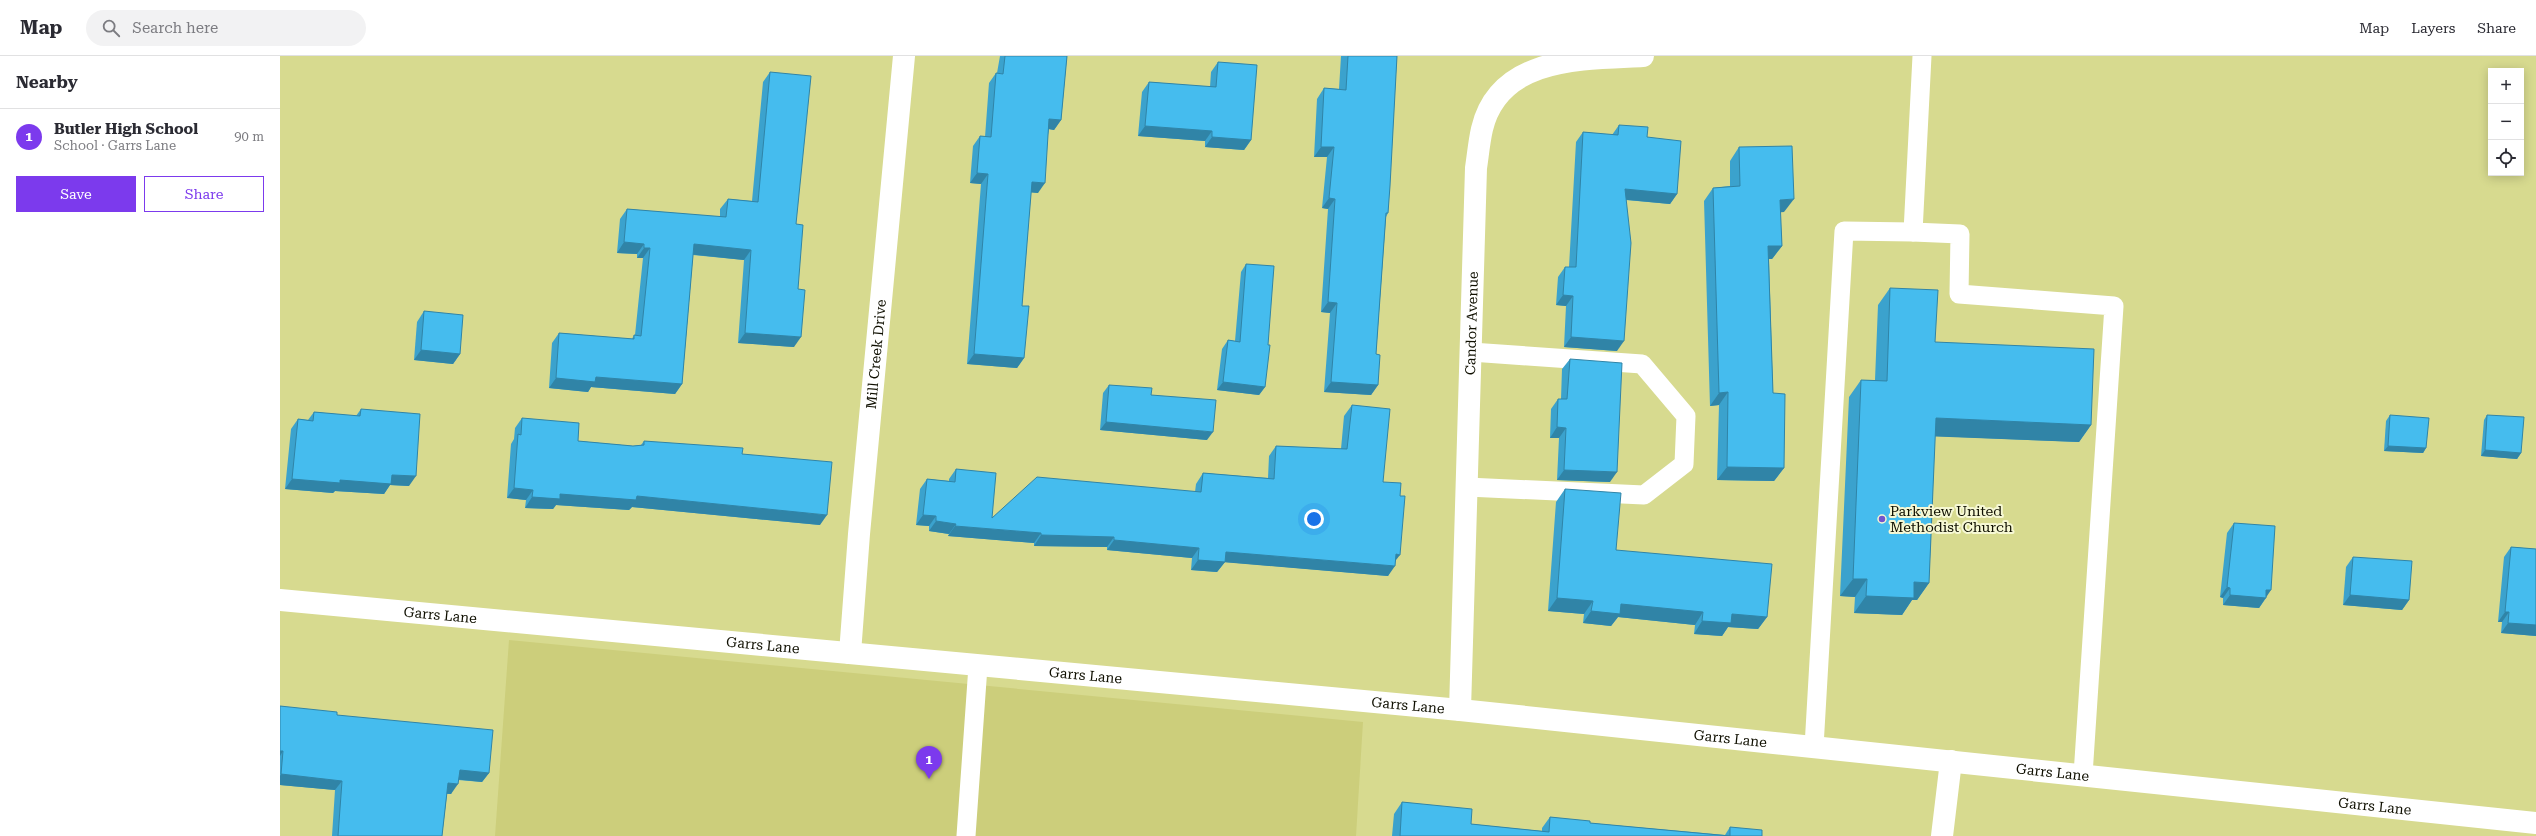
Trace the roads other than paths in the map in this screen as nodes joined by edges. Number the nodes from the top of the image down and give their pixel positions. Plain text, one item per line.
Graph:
1 (904, 56) edge
2 (1643, 56) edge
3 (1922, 56) edge
4 (1913, 232) junction
5 (1471, 352) junction
6 (1467, 487) junction
7 (280, 600) edge
8 (850, 653) junction
9 (978, 666) junction
10 (1460, 710) junction
11 (1814, 747) junction
12 (1950, 761) junction
13 (2083, 775) junction
14 (2536, 822) edge
15 (966, 836) edge
16 (1942, 836) edge

1 - 8 street, Mill Creek Drive
2 - 5 street, Candor Avenue
3 - 4 lane
4 - 11 lane
4 - 13 lane
5 - 6 street, Candor Avenue
5 - 6 lane
6 - 10 street, Candor Avenue
7 - 8 street, Garrs Lane
8 - 9 street, Garrs Lane
9 - 10 street, Garrs Lane
9 - 15 lane
10 - 11 street, Garrs Lane
11 - 12 street, Garrs Lane
12 - 13 street, Garrs Lane
12 - 16 street
13 - 14 street, Garrs Lane

